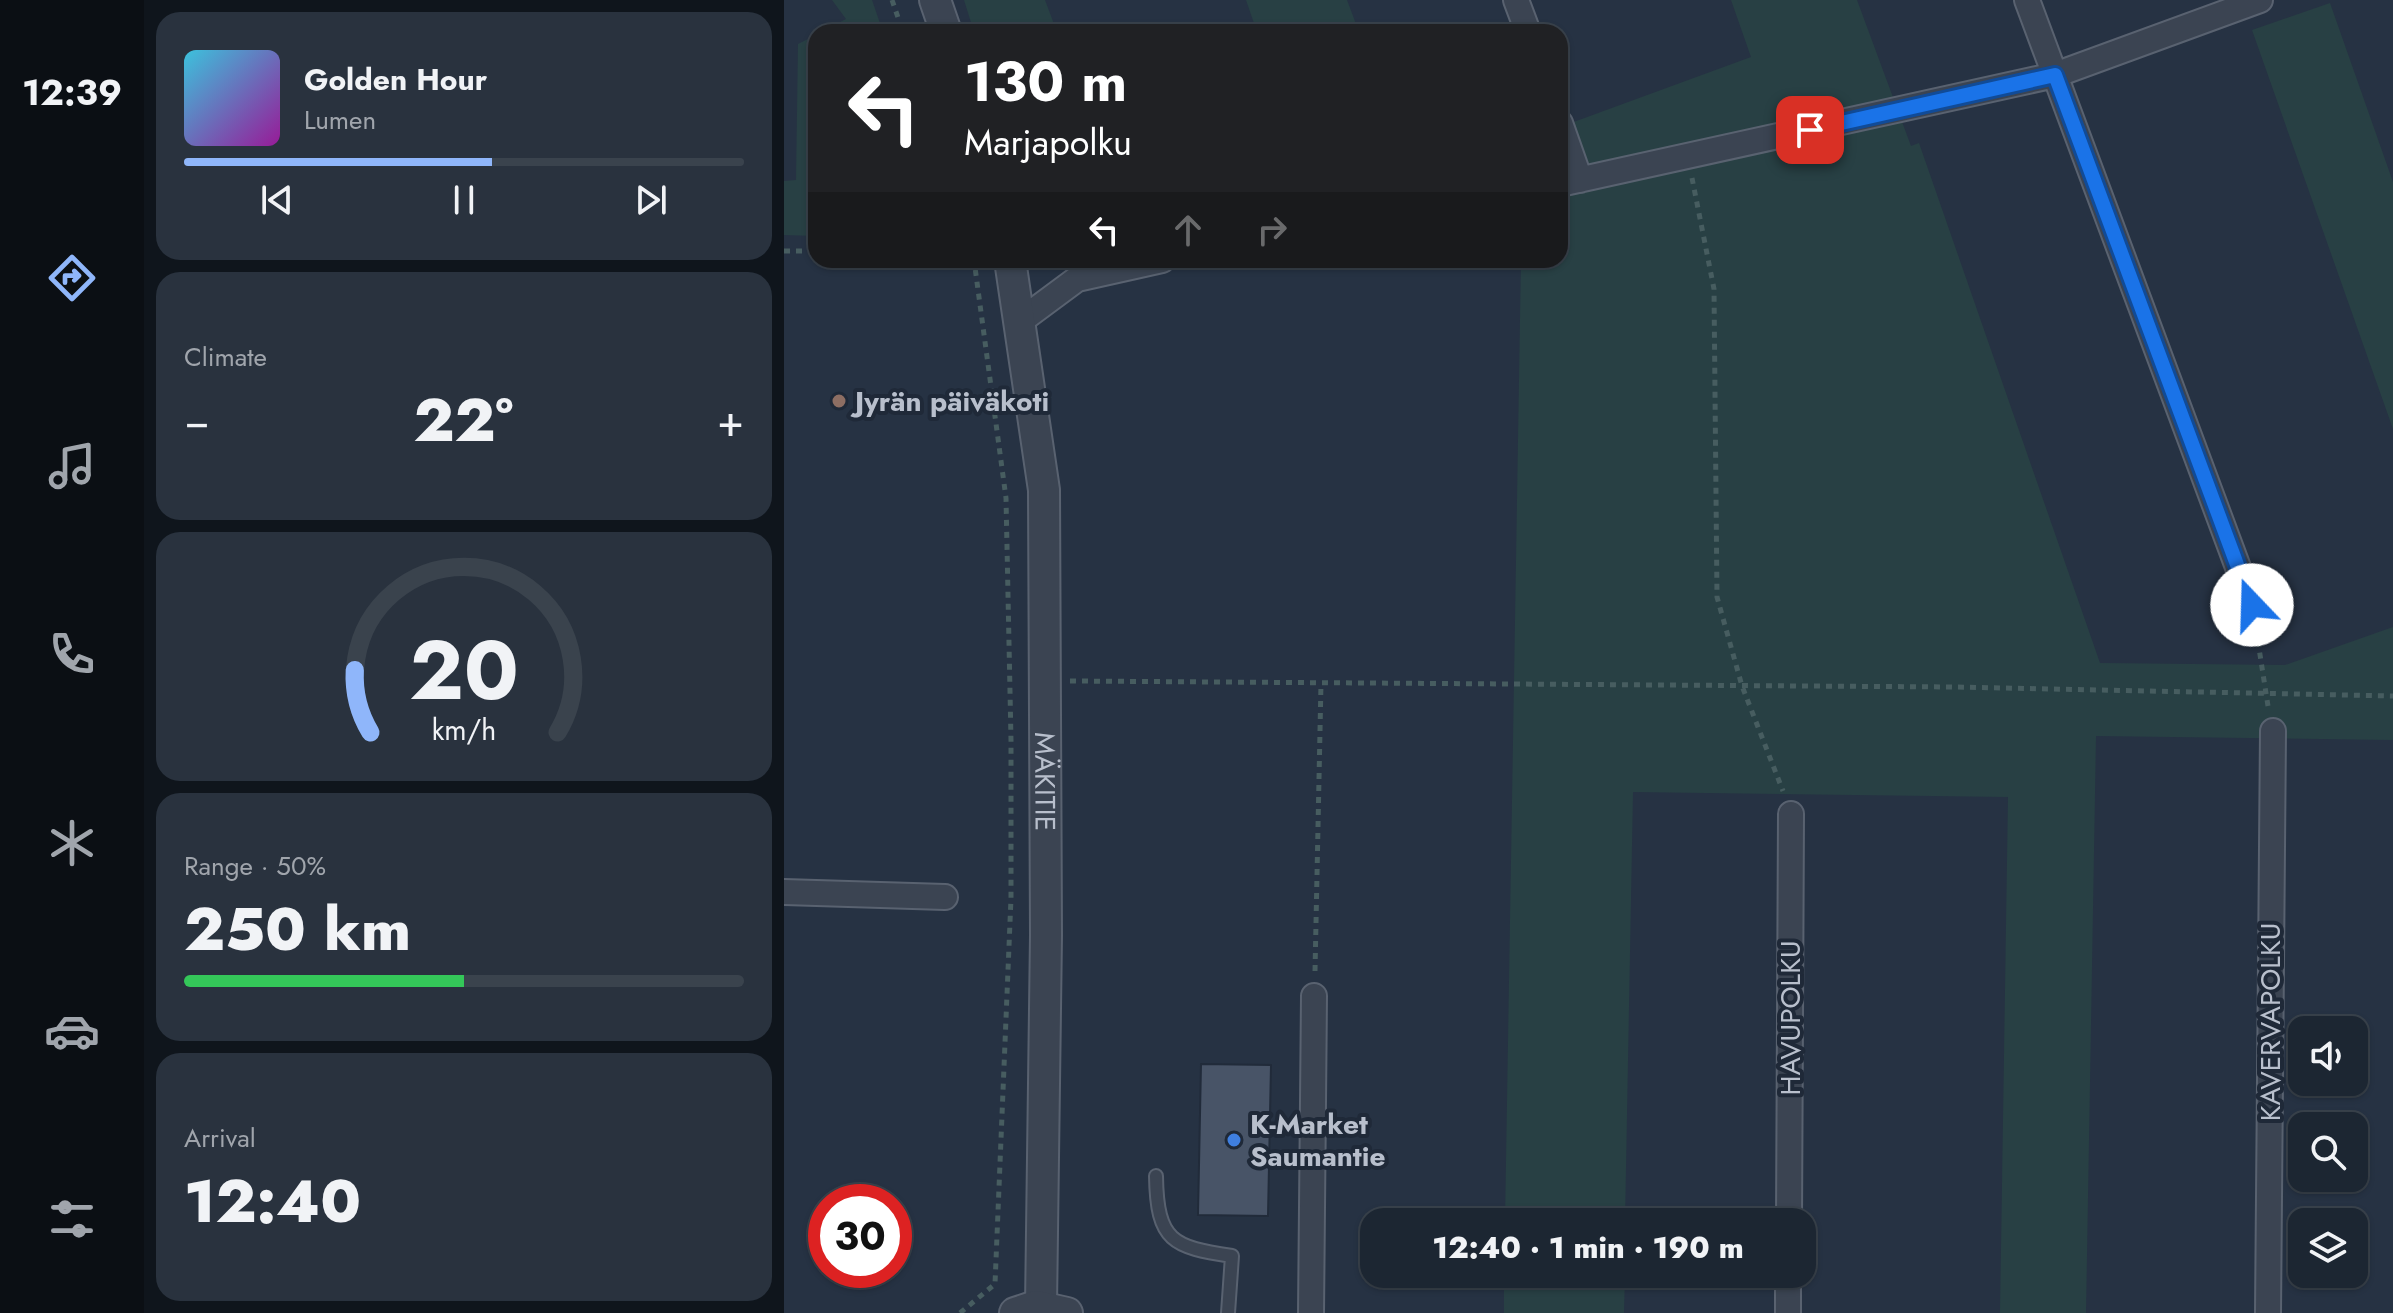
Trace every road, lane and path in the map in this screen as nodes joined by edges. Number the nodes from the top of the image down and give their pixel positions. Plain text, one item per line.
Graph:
1 (892, 0) edge
2 (935, 0) edge
3 (1516, 0) edge
4 (2027, 0) edge
5 (2260, 0) edge
6 (900, 24) edge
7 (943, 24) edge
8 (1525, 24) edge
9 (2055, 75) junction
10 (1687, 157) junction
11 (1570, 182) edge
12 (784, 251) edge
13 (808, 251) edge
14 (975, 268) edge
15 (1011, 268) edge
16 (1126, 268) edge
17 (1019, 322) junction
18 (2252, 605) joint
19 (1045, 681) junction
20 (1321, 683) junction
21 (1742, 686) junction
22 (2393, 696) edge
23 (2273, 731) joint
24 (1791, 814) joint
25 (784, 892) edge
26 (945, 897) dead end
27 (1314, 996) joint
28 (1156, 1176) dead end
29 (1789, 1208) edge
30 (1788, 1288) edge
31 (1041, 1311) edge
32 (960, 1313) edge
33 (1228, 1313) edge
34 (1311, 1313) edge
35 (1788, 1313) edge
36 (2268, 1313) edge

1 - 6 path
2 - 7 street
3 - 8 street
4 - 9 street
5 - 9 street
9 - 10 street
9 - 18 street
10 - 11 street
10 - 21 path
12 - 13 path
14 - 32 path
15 - 17 street, MÄKITIE
16 - 17 street
17 - 19 street, MÄKITIE
18 - 23 path
19 - 20 path
19 - 31 street, MÄKITIE
20 - 21 path
20 - 27 path
21 - 22 path
21 - 24 path
23 - 36 street, KAVERVAPOLKU
24 - 29 street, HAVUPOLKU
25 - 26 street
27 - 34 street
28 - 33 lane
30 - 35 street

